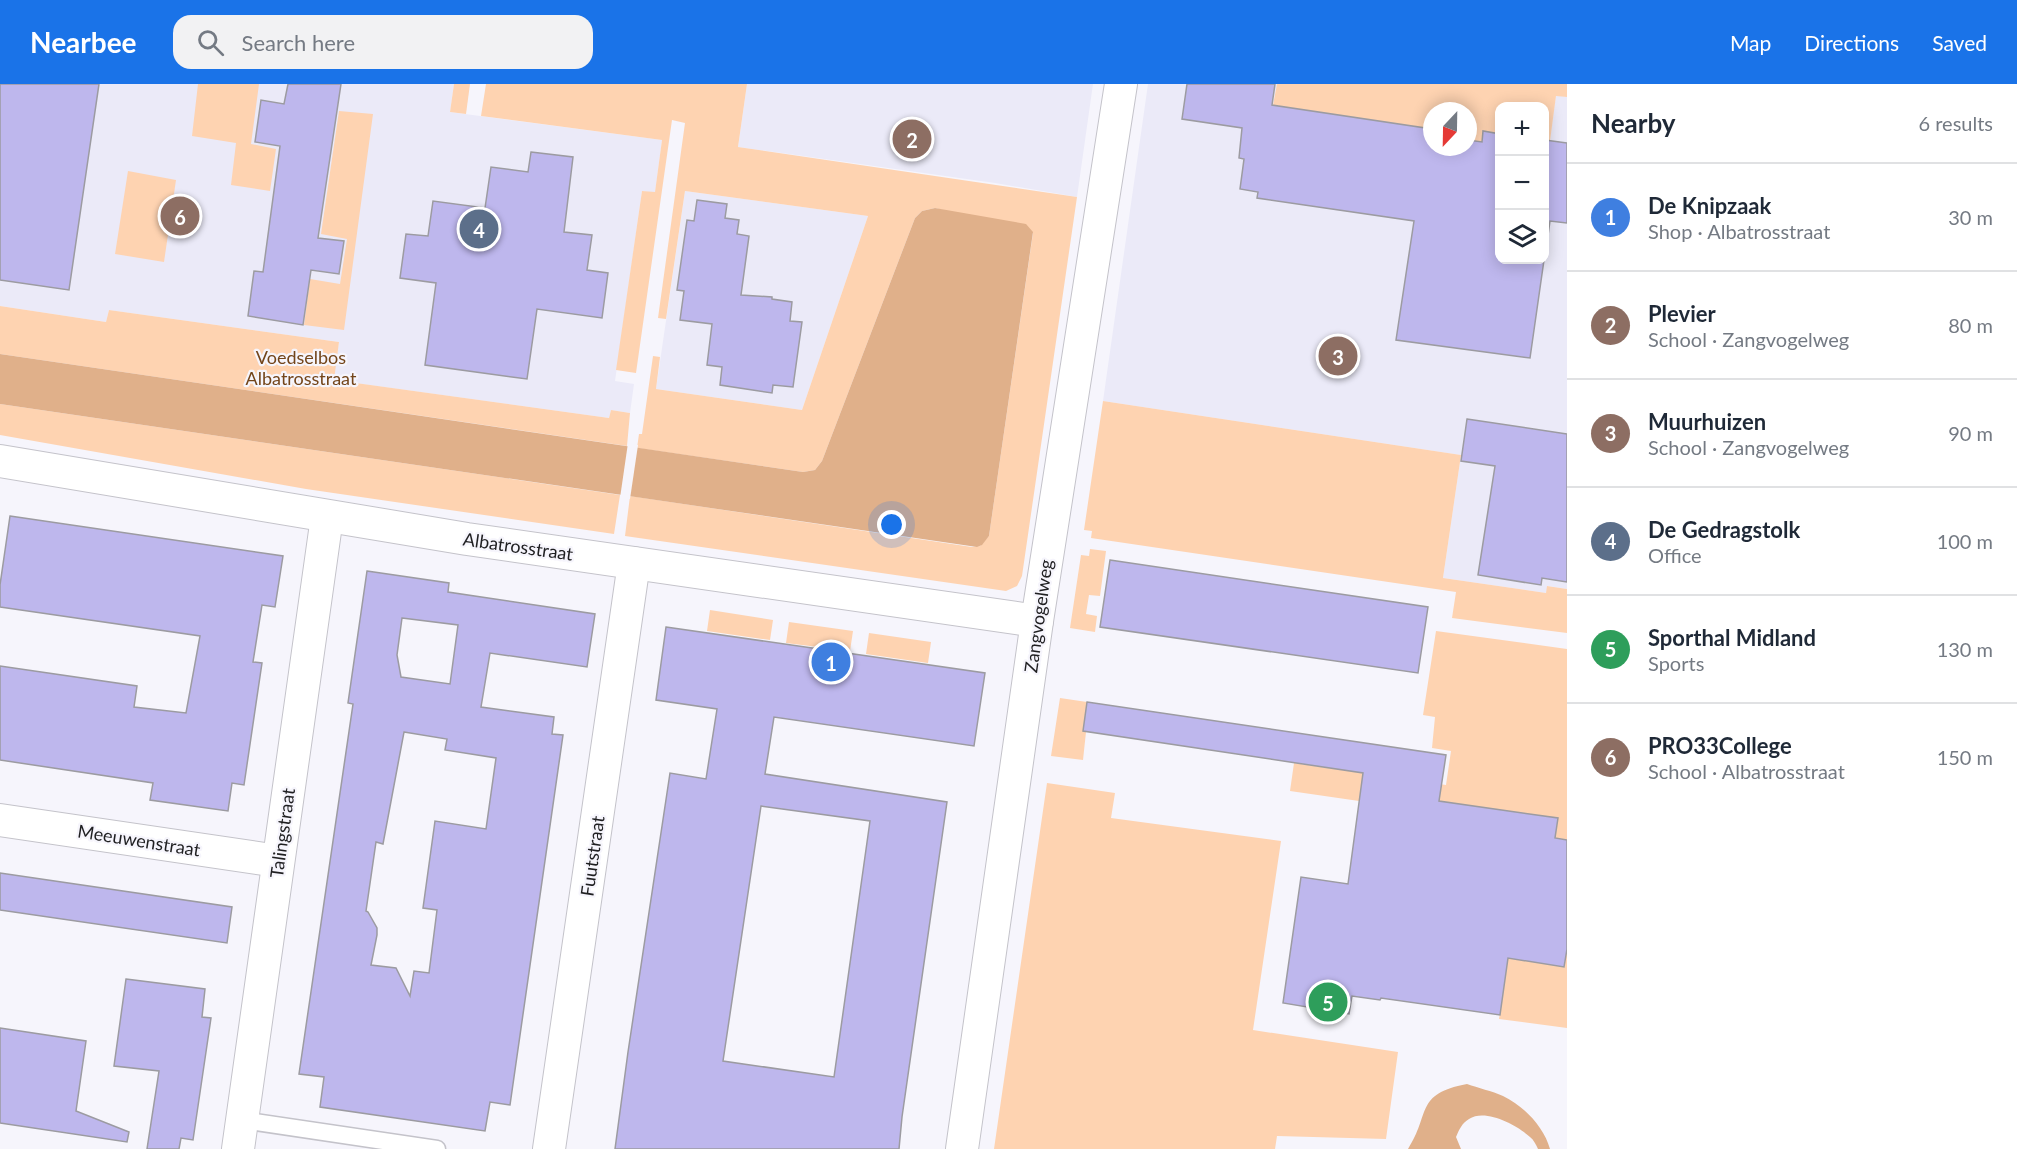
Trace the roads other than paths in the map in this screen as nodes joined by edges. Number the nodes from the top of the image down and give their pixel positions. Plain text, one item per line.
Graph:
1 (1121, 84) edge
2 (0, 462) edge
3 (327, 517) junction
4 (634, 563) junction
5 (1037, 621) junction
6 (0, 820) edge
7 (278, 861) junction
8 (240, 1135) edge
9 (437, 1149) edge
10 (549, 1149) edge
11 (962, 1149) edge

1 - 5 street, Zangvogelweg
2 - 3 street, Albatrosstraat
3 - 4 street, Albatrosstraat
3 - 7 street, Talingstraat
4 - 5 street, Albatrosstraat
4 - 10 street, Fuutstraat
5 - 11 street, Zangvogelweg
6 - 7 street, Meeuwenstraat
7 - 8 street, Talingstraat
8 - 9 lane

